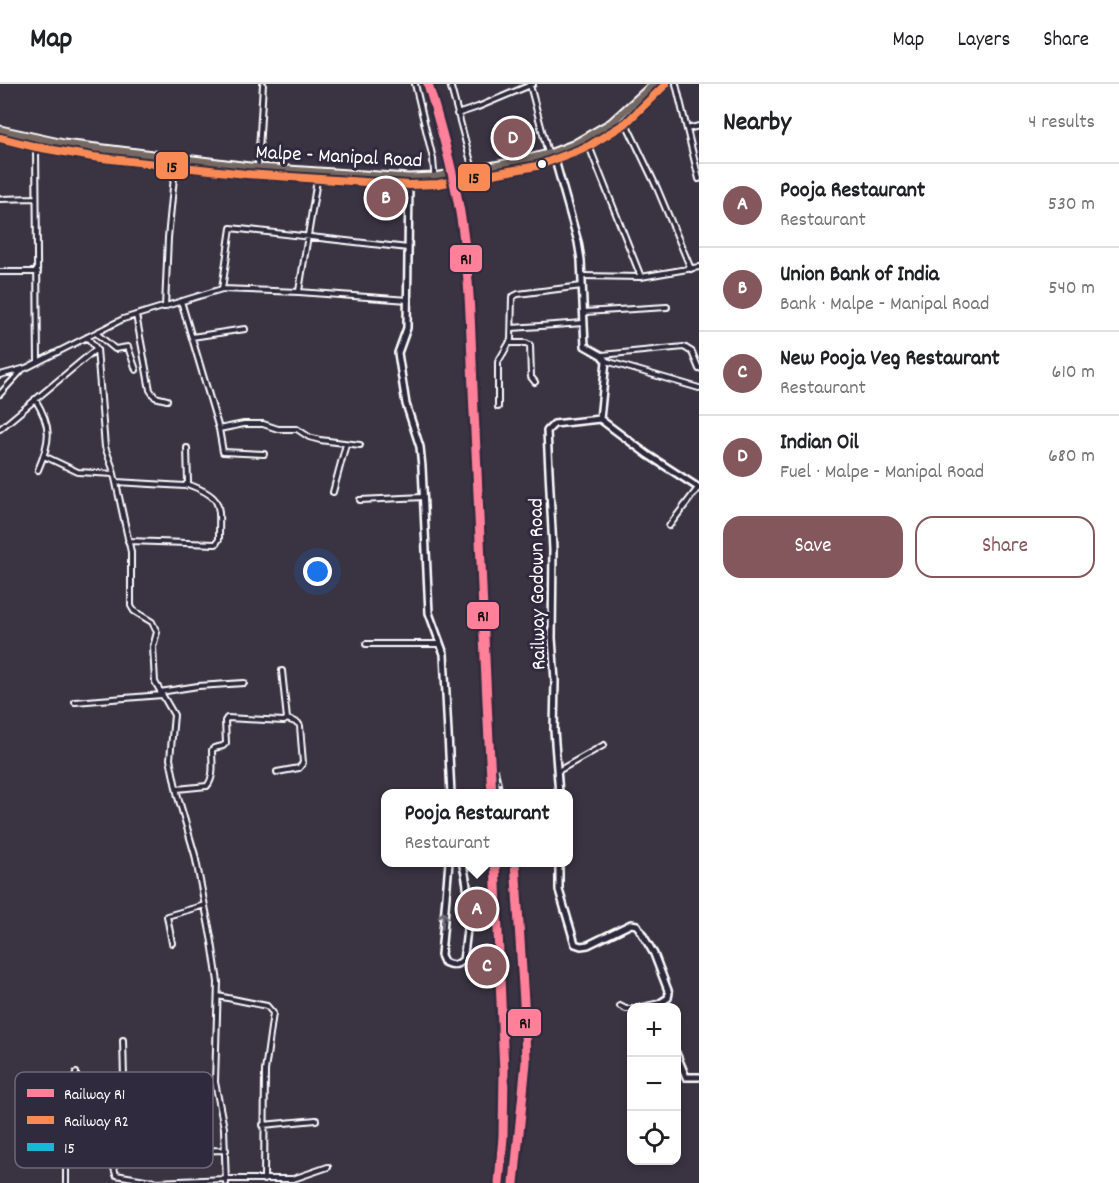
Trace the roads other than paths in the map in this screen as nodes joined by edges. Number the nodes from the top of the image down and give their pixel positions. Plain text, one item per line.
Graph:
1 (262, 84) edge
2 (415, 84) edge
3 (450, 84) edge
4 (531, 84) edge
5 (654, 84) edge
6 (666, 84) edge
7 (676, 84) edge
8 (457, 114) junction
9 (626, 123) junction
10 (699, 126) edge
11 (687, 129) junction
12 (0, 130) edge
13 (607, 131) junction
14 (0, 138) edge
15 (589, 146) junction
16 (36, 147) junction
17 (549, 154) junction
18 (150, 159) junction
19 (555, 160) junction
20 (175, 166) junction
21 (258, 168) junction
22 (474, 174) junction
23 (699, 178) edge
24 (317, 180) junction
25 (435, 181) junction
26 (409, 185) junction
27 (35, 198) junction
28 (0, 199) edge
29 (309, 236) junction
30 (408, 248) junction
31 (699, 267) edge
32 (691, 269) junction
33 (0, 272) edge
34 (38, 272) junction
35 (582, 276) junction
36 (641, 277) junction
37 (582, 285) junction
38 (222, 289) junction
39 (299, 292) junction
40 (408, 300) junction
41 (181, 301) junction
42 (165, 307) junction
43 (667, 307) dead end
44 (583, 312) junction
45 (136, 315) junction
46 (583, 323) junction
47 (512, 327) junction
48 (245, 329) dead end
49 (96, 333) junction
50 (87, 337) junction
51 (192, 337) junction
52 (509, 343) junction
53 (97, 349) junction
54 (601, 355) junction
55 (606, 361) junction
56 (38, 362) junction
57 (22, 369) junction
58 (699, 369) edge
59 (136, 370) dead end
60 (0, 375) edge
61 (535, 382) dead end
62 (699, 388) edge
63 (0, 394) edge
64 (35, 399) junction
65 (167, 400) dead end
66 (498, 407) dead end
67 (600, 419) junction
68 (0, 429) edge
69 (219, 429) junction
70 (346, 444) junction
71 (360, 445) dead end
72 (187, 447) dead end
73 (264, 454) dead end
74 (44, 456) junction
75 (38, 470) dead end
76 (114, 474) junction
77 (116, 482) junction
78 (187, 484) junction
79 (698, 488) edge
80 (333, 492) dead end
81 (424, 497) junction
82 (360, 500) dead end
83 (669, 526) dead end
84 (128, 541) junction
85 (366, 644) dead end
86 (441, 644) junction
87 (282, 671) dead end
88 (244, 683) dead end
89 (161, 693) junction
90 (75, 702) dead end
91 (287, 719) junction
92 (604, 745) dead end
93 (558, 771) junction
94 (277, 772) dead end
95 (177, 789) junction
96 (451, 789) edge
97 (559, 789) edge
98 (449, 867) edge
99 (463, 867) edge
100 (559, 867) edge
101 (205, 905) junction
102 (172, 943) dead end
103 (218, 996) junction
104 (662, 1003) edge
105 (620, 1006) dead end
106 (627, 1009) edge
107 (123, 1040) dead end
108 (678, 1057) edge
109 (124, 1072) edge
110 (699, 1077) edge
111 (316, 1120) dead end
112 (263, 1125) junction
113 (213, 1150) edge
114 (226, 1150) junction
115 (328, 1167) dead end
116 (115, 1168) edge
117 (264, 1180) junction
118 (226, 1181) edge
119 (193, 1182) edge

1 - 21 street
2 - 25 street
3 - 8 street
4 - 8 street
4 - 17 street
5 - 13 highway, Malpe - Manipal Road
6 - 9 highway
7 - 11 street
8 - 22 street
9 - 13 highway
9 - 32 street
10 - 11 street
11 - 23 street
12 - 18 highway, Malpe - Manipal Road
13 - 15 highway
13 - 17 highway, Malpe - Manipal Road
14 - 16 highway, Malpe - Manipal Road
15 - 19 highway
15 - 36 street
16 - 18 highway, Malpe - Manipal Road
16 - 27 street
17 - 22 highway, Malpe - Manipal Road
18 - 20 highway, Malpe - Manipal Road
18 - 21 highway, Malpe - Manipal Road
19 - 22 highway
19 - 35 street
20 - 24 highway, Malpe - Manipal Road
20 - 42 street
21 - 25 highway, Malpe - Manipal Road
22 - 25 highway, Malpe - Manipal Road
24 - 26 highway, Malpe - Manipal Road
24 - 29 street
25 - 26 highway, Malpe - Manipal Road
26 - 30 street
27 - 28 street
27 - 34 street
29 - 30 street
29 - 38 street
29 - 39 street
30 - 40 street
31 - 32 street
32 - 36 street
33 - 34 street
34 - 56 street
35 - 36 street
35 - 37 street
37 - 44 street
37 - 47 street
38 - 39 street
38 - 41 street
39 - 40 street
40 - 81 street
41 - 42 street
41 - 51 street
42 - 45 street
43 - 44 street
44 - 46 street
45 - 49 street
45 - 65 street
46 - 47 street
46 - 54 street
47 - 52 street
48 - 51 street
49 - 50 street
49 - 59 street
50 - 53 street
50 - 56 street
51 - 69 street
52 - 61 street
52 - 66 street
53 - 64 street
53 - 76 street
54 - 55 street
54 - 58 street
55 - 62 street
55 - 67 street
56 - 57 street
57 - 60 street
57 - 63 street
64 - 68 street
64 - 74 street
67 - 79 street
67 - 93 street, Railway Godown Road
69 - 70 street
69 - 73 street
70 - 71 street
70 - 80 street
72 - 78 street
74 - 75 street
74 - 76 street
76 - 77 street
77 - 78 street
77 - 84 street
78 - 84 street
79 - 83 street
81 - 82 street
81 - 86 street
84 - 89 street
85 - 86 street
86 - 96 street
87 - 91 street
88 - 89 street
89 - 90 street
89 - 95 street
91 - 94 street
91 - 95 street
92 - 93 street
93 - 97 street, Railway Godown Road
95 - 101 street
99 -> 98 street
100 - 104 street
101 - 102 street
101 - 103 street
103 - 112 street
103 - 114 street
105 - 106 street
107 - 109 street
108 - 110 street
111 - 112 street
112 - 117 street
113 - 114 street
114 - 118 street
115 - 117 street
116 - 119 street
117 - 118 street
118 - 119 street

